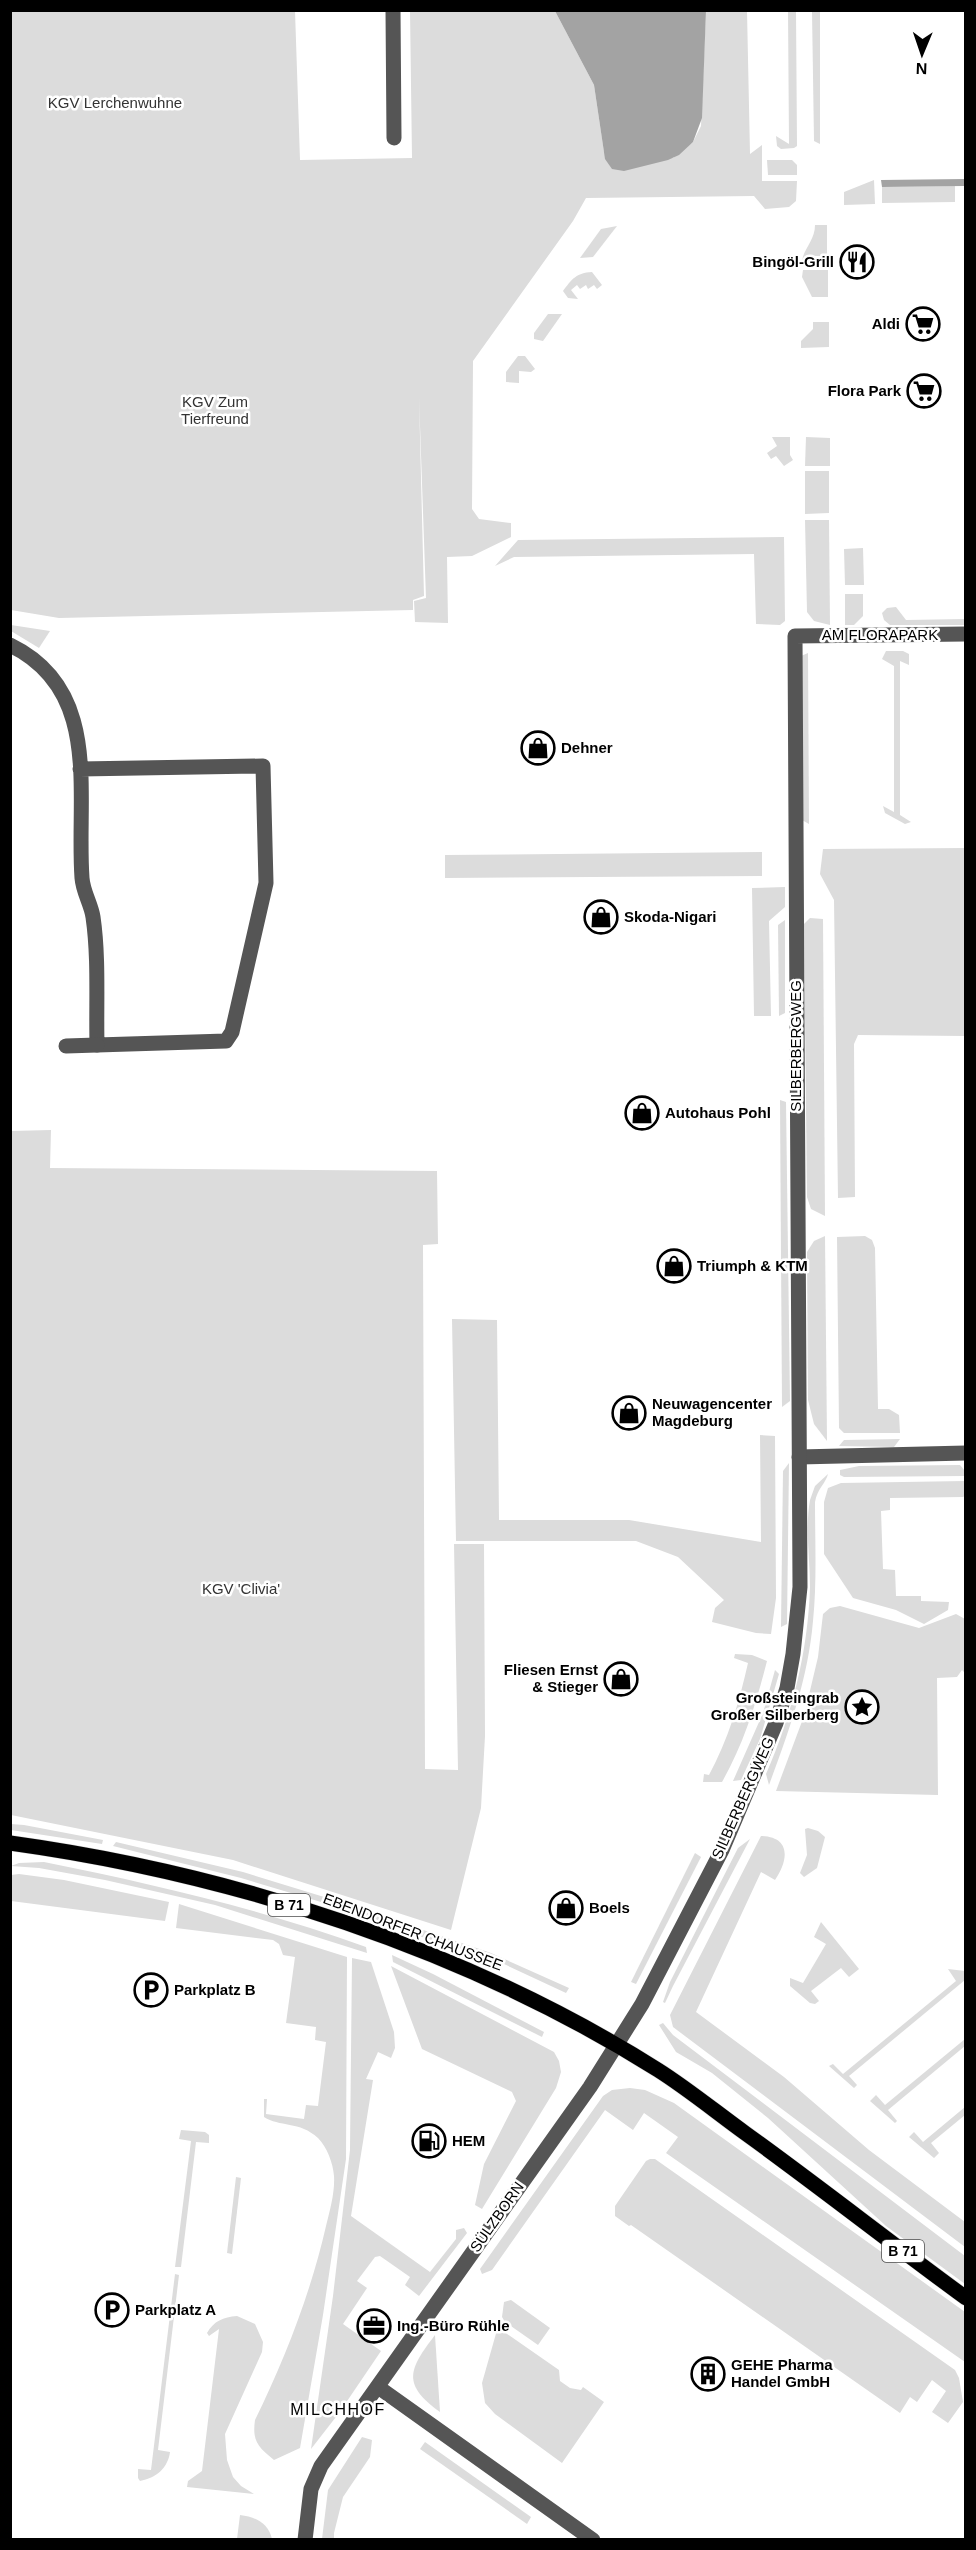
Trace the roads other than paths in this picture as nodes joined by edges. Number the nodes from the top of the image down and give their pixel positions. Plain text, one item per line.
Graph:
1 (393, 10) edge
2 (394, 138) dead end
3 (966, 634) edge
4 (795, 636) joint
5 (10, 645) edge
6 (80, 769) junction
7 (97, 1045) junction
8 (66, 1046) dead end
9 (966, 1453) edge
10 (799, 1457) junction
11 (10, 1843) edge
12 (615, 2046) junction
13 (966, 2298) edge
14 (378, 2387) junction
15 (305, 2540) edge
16 (593, 2540) edge

1 - 2 street
3 - 4 street, AM FLORAPARK
4 - 10 street, SILBERBERGWEG
5 - 6 street
6 - 7 street
6 - 7 street
7 - 8 street
9 - 10 street
10 - 12 street, SILBERBERGWEG
11 - 12 main road, EBENDORFER CHAUSSEE / B 71
12 - 13 main road, EBENDORFER CHAUSSEE / B 71
12 - 14 street, SÜLZBORN
14 - 15 street, SÜLZBORN
14 - 16 street

